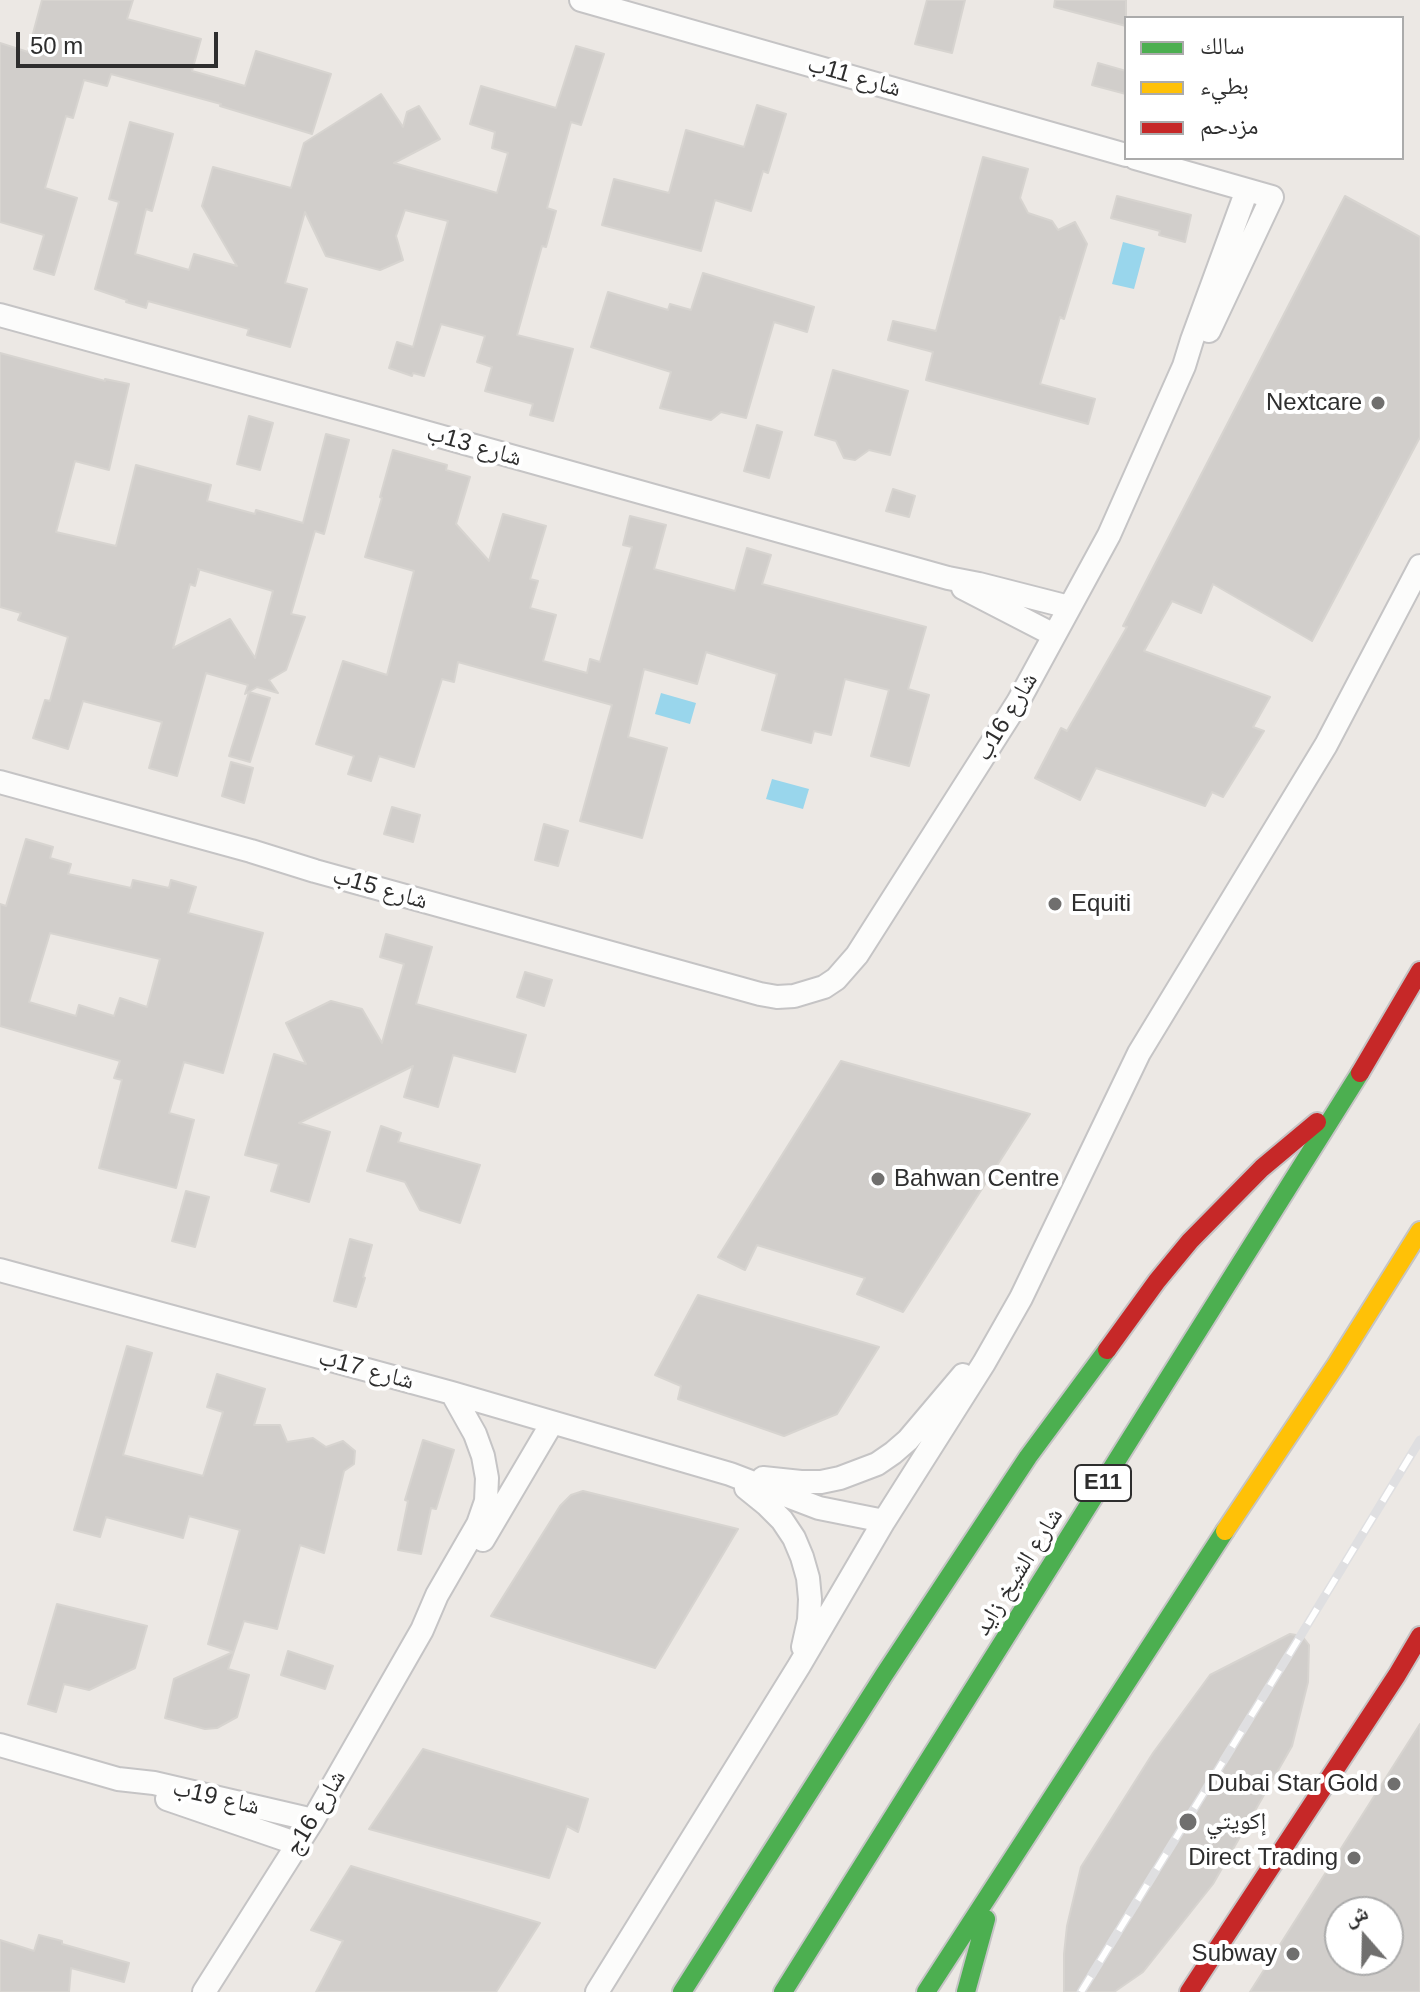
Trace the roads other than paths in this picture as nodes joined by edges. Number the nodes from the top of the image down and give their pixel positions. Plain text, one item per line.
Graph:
1 (581, 0) edge
2 (1124, 154) edge
3 (1142, 160) edge
4 (1247, 190) junction
5 (0, 315) edge
6 (1184, 366) junction
7 (1420, 566) edge
8 (948, 578) junction
9 (1069, 607) junction
10 (1054, 635) junction
11 (0, 782) edge
12 (1420, 971) edge
13 (760, 994) joint
14 (1342, 1103) junction
15 (1420, 1231) edge
16 (0, 1270) edge
17 (1004, 1328) junction
18 (452, 1393) junction
19 (552, 1423) junction
20 (730, 1474) junction
21 (884, 1521) junction
22 (422, 1630) junction
23 (1420, 1636) edge
24 (799, 1666) junction
25 (0, 1745) edge
26 (118, 1779) junction
27 (313, 1820) junction
28 (298, 1844) junction
29 (995, 1884) junction
30 (204, 1992) edge
31 (597, 1992) edge
32 (682, 1992) edge
33 (783, 1992) edge
34 (926, 1992) edge
35 (966, 1992) edge
36 (1189, 1992) edge

1 - 2 street, شارع 11ب
3 - 4 street
4 - 6 street, شارع 16ب
4 - 6 street, شارع 16ب
5 - 8 street, شارع 13ب
6 - 9 street, شارع 16ب
7 - 17 street
8 - 9 street, شارع 13ب
8 - 10 street, شارع 13ب
9 - 10 street, شارع 16ب
10 - 13 street, شارع 16ب
11 - 13 street, شارع 15ب
12 - 14 main road, شارع الشيخ زايد / E11
14 - 32 main road
14 - 33 main road, شارع الشيخ زايد / E11
15 - 29 main road
16 - 18 street, شارع 17ب
17 - 20 street, شارع 17ب
17 - 21 street
18 - 19 street, شارع 17ب
18 - 22 street, شارع 16ج
19 - 20 street, شارع 17ب
19 - 22 street, شارع 16ج
20 - 21 street, شارع 17ب
20 - 24 street, شارع 17ب
21 - 24 street
22 - 27 street, شارع 16ج
23 - 36 main road
24 - 31 street
25 - 26 street, شاع 19ب
26 - 27 street, شاع 19ب
26 - 28 street, شاع 19ب
27 - 28 street, شارع 16ج
28 - 30 street, شارع 16ج
29 - 34 main road
29 - 35 main road

